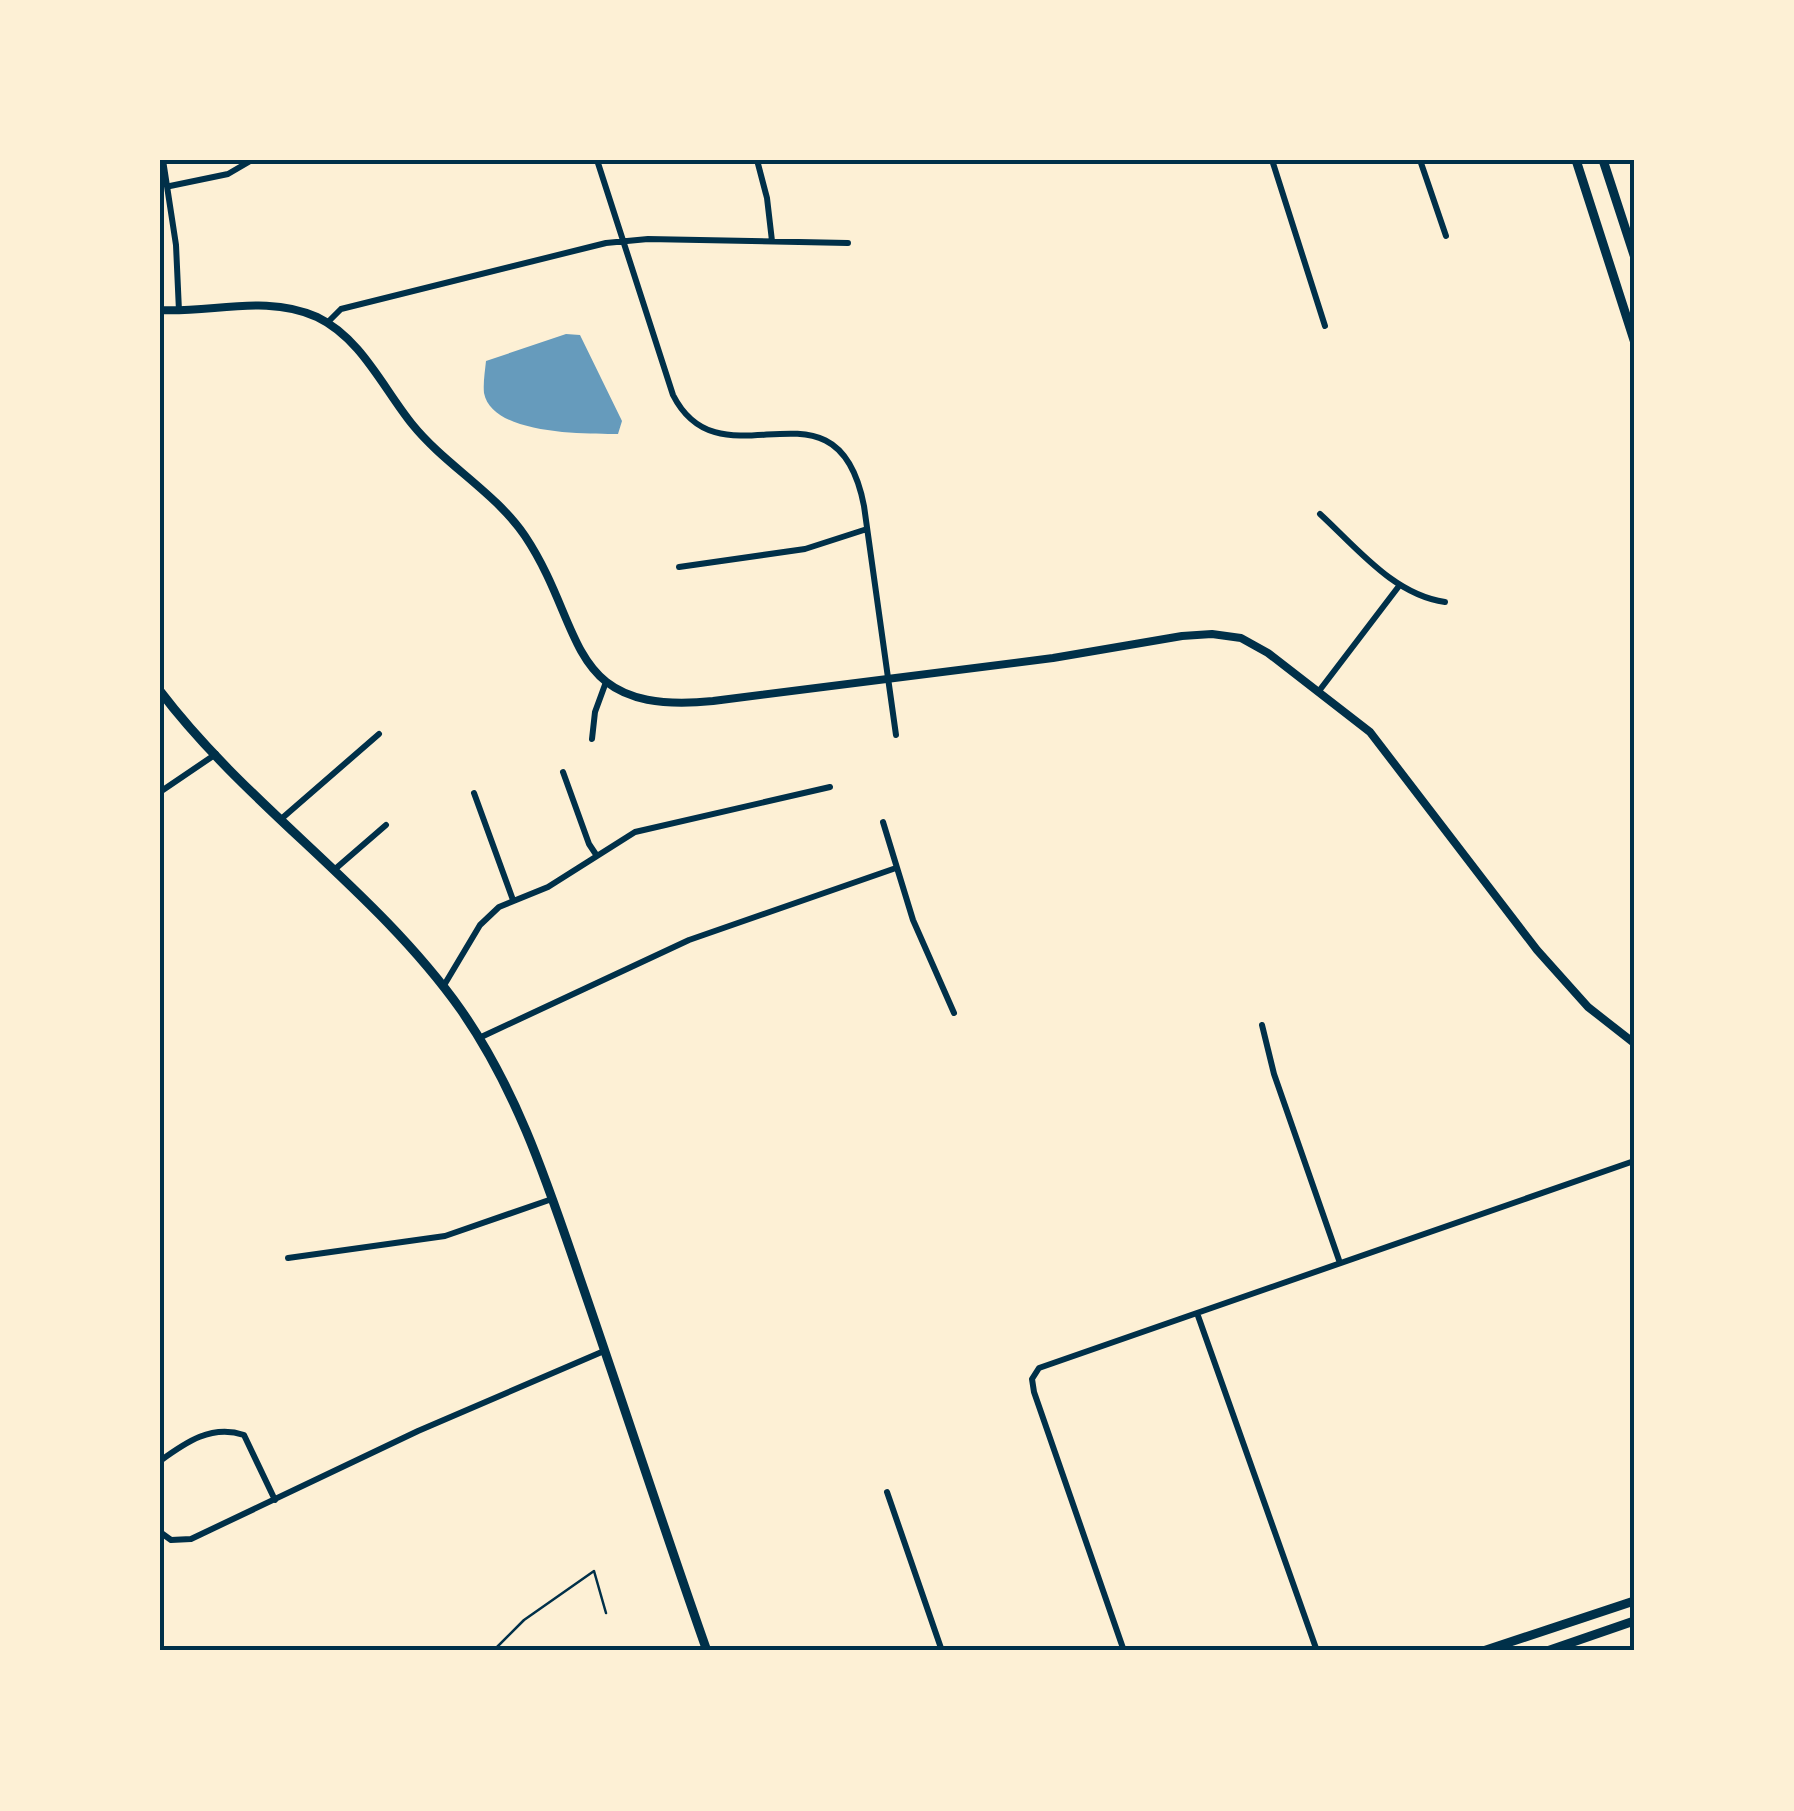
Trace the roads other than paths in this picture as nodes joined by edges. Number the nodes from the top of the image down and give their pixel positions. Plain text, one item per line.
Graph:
1 (164, 160) edge
2 (252, 160) edge
3 (597, 160) edge
4 (757, 160) edge
5 (1272, 160) edge
6 (1420, 160) edge
7 (1576, 160) edge
8 (1603, 160) edge
9 (170, 186) junction
10 (1446, 236) dead end
11 (623, 240) junction
12 (772, 241) junction
13 (848, 243) dead end
14 (1634, 255) edge
15 (160, 310) edge
16 (179, 310) junction
17 (327, 323) junction
18 (1325, 326) dead end
19 (1634, 340) edge
20 (1320, 514) dead end
21 (867, 529) junction
22 (679, 568) dead end
23 (1399, 586) junction
24 (1445, 602) dead end
25 (886, 678) junction
26 (606, 682) junction
27 (160, 690) edge
28 (1319, 691) junction
29 (379, 734) dead end
30 (896, 735) dead end
31 (592, 739) dead end
32 (216, 754) junction
33 (563, 772) dead end
34 (830, 788) dead end
35 (160, 792) edge
36 (474, 793) dead end
37 (280, 820) junction
38 (883, 822) dead end
39 (386, 826) dead end
40 (597, 856) junction
41 (896, 868) junction
42 (334, 870) junction
43 (513, 900) junction
44 (444, 987) junction
45 (954, 1013) dead end
46 (1262, 1024) dead end
47 (479, 1038) junction
48 (1634, 1043) edge
49 (1634, 1161) edge
50 (552, 1199) junction
51 (288, 1258) dead end
52 (1340, 1263) junction
53 (1197, 1312) junction
54 (605, 1351) junction
55 (160, 1461) edge
56 (887, 1492) dead end
57 (275, 1500) junction
58 (160, 1532) edge
59 (1634, 1601) edge
60 (606, 1613) dead end
61 (1634, 1621) edge
62 (1516, 1646) edge
63 (494, 1651) edge
64 (707, 1651) edge
65 (942, 1651) edge
66 (1124, 1651) edge
67 (1317, 1651) edge
68 (1483, 1651) edge
69 (1548, 1651) edge

1 - 9 street
2 - 9 street
3 - 11 street
4 - 12 street
5 - 18 street
6 - 10 street
7 - 19 main road
8 - 14 main road
9 - 16 street
11 - 12 street
11 - 17 street
11 - 21 street
12 - 13 street
15 - 16 street
16 - 17 street
17 - 26 street
20 - 23 street
21 - 22 street
21 - 25 street
23 - 24 street
23 - 28 street
25 - 26 street
25 - 28 street
25 - 30 street
26 - 31 street
27 - 32 main road
28 - 48 street
29 - 37 street
32 - 35 street
32 - 37 main road
33 - 40 street
34 - 40 street
36 - 43 street
37 - 42 main road
38 - 41 street
39 - 42 street
40 - 43 street
41 - 45 street
41 - 47 street
42 - 44 main road
43 - 44 street
44 - 47 main road
46 - 52 street
47 - 50 main road
49 - 52 street
50 - 51 street
50 - 54 main road
52 - 53 street
53 - 66 street
53 - 67 street
54 - 57 street
54 - 64 main road
55 - 57 street
56 - 65 street
57 - 58 street
59 - 62 main road
60 - 63 lane
61 - 69 main road
62 - 68 main road

